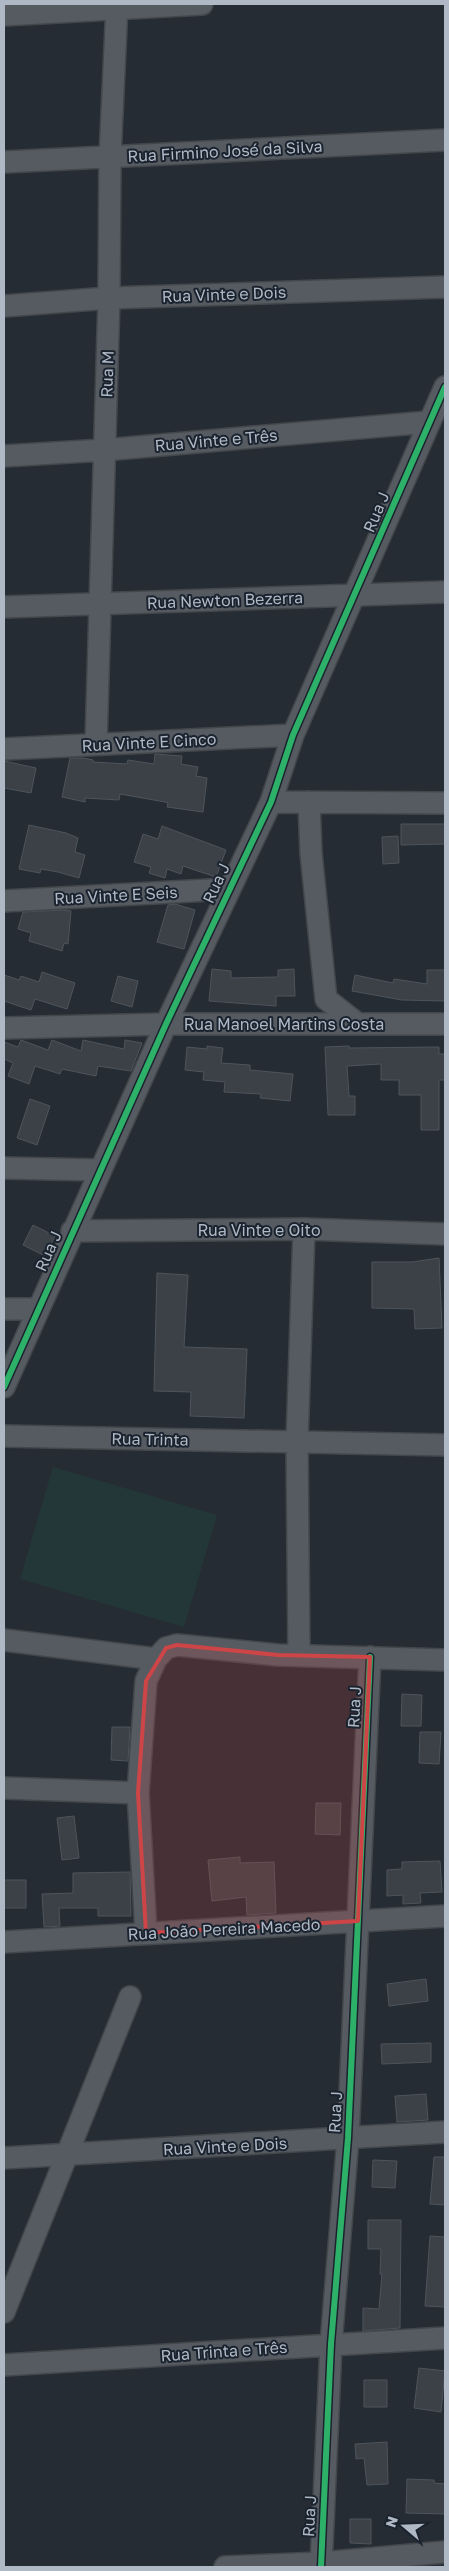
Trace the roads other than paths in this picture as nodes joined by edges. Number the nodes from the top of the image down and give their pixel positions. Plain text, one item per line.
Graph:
1 (202, 4) edge
2 (117, 6) edge
3 (4, 15) edge
4 (445, 140) edge
5 (110, 157) junction
6 (4, 162) edge
7 (445, 286) edge
8 (109, 298) junction
9 (4, 306) edge
10 (445, 387) edge
11 (429, 422) junction
12 (104, 450) junction
13 (4, 456) edge
14 (445, 592) edge
15 (356, 596) junction
16 (101, 603) junction
17 (4, 607) edge
18 (294, 736) junction
19 (96, 744) junction
20 (4, 749) edge
21 (270, 802) junction
22 (309, 802) junction
23 (445, 803) edge
24 (228, 890) junction
25 (4, 901) edge
26 (166, 1024) junction
27 (358, 1024) junction
28 (445, 1024) edge
29 (4, 1028) edge
30 (4, 1168) edge
31 (99, 1170) junction
32 (304, 1229) junction
33 (72, 1231) junction
34 (445, 1234) edge
35 (4, 1309) edge
36 (36, 1309) junction
37 (4, 1386) edge
38 (4, 1436) edge
39 (296, 1443) junction
40 (445, 1445) edge
41 (4, 1640) edge
42 (299, 1655) junction
43 (370, 1657) junction
44 (156, 1660) junction
45 (445, 1660) edge
46 (4, 1788) edge
47 (138, 1793) junction
48 (445, 1916) edge
49 (358, 1921) junction
50 (146, 1933) junction
51 (4, 1942) edge
52 (130, 1997) dead end
53 (445, 2132) edge
54 (348, 2138) junction
55 (68, 2155) junction
56 (4, 2158) edge
57 (4, 2312) edge
58 (445, 2338) edge
59 (331, 2344) junction
60 (4, 2365) edge
61 (445, 2552) edge
62 (321, 2565) edge
63 (225, 2567) edge

1 - 2 street
2 - 3 street
2 - 5 street, Rua M
4 - 5 street, Rua Firmino José da Silva
5 - 6 street, Rua Firmino José da Silva
5 - 8 street, Rua M
7 - 8 street, Rua Vinte e Dois
8 - 9 street, Rua Vinte e Dois
8 - 12 street, Rua M
10 - 11 street, Rua J
11 - 12 street, Rua Vinte e Três
11 - 15 street, Rua J
12 - 13 street, Rua Vinte e Três
12 - 16 street, Rua M
14 - 15 street, Rua Newton Bezerra
15 - 16 street, Rua Newton Bezerra
15 - 18 street, Rua J
16 - 17 street, Rua Newton Bezerra
16 - 19 street, Rua M
18 - 19 street, Rua Vinte E Cinco
18 - 21 street, Rua J
19 - 20 street, Rua Vinte E Cinco
21 - 22 street
21 - 24 street, Rua J
22 - 23 street
22 - 27 street
24 - 25 street, Rua Vinte E Seis
24 - 26 street, Rua J
26 - 27 street, Rua Manoel Martins Costa
26 - 29 street, Rua Manoel Martins Costa
26 - 31 street, Rua J
27 - 28 street, Rua Manoel Martins Costa
30 - 31 street
31 - 33 street, Rua J
32 - 33 street, Rua Vinte e Oito
32 - 34 street, Rua Vinte e Oito
32 - 39 street
33 - 36 street, Rua J
35 - 36 street
36 - 37 street, Rua J
38 - 39 street, Rua Trinta
39 - 40 street, Rua Trinta
39 - 42 street
41 - 44 street
42 - 43 street
42 - 44 street
43 - 45 street
43 - 49 street, Rua J
44 - 47 street
46 - 47 street
47 - 50 street
48 - 49 street, Rua João Pereira Macedo
49 - 50 street, Rua João Pereira Macedo
49 - 54 street, Rua J
50 - 51 street, Rua João Pereira Macedo
52 - 55 street
53 - 54 street, Rua Vinte e Dois
54 - 55 street, Rua Vinte e Dois
54 - 59 street, Rua J
55 - 56 street, Rua Vinte e Dois
55 - 57 street
58 - 59 street, Rua Trinta e Três
59 - 60 street, Rua Trinta e Três
59 - 62 street, Rua J
61 - 62 street
62 - 63 street

